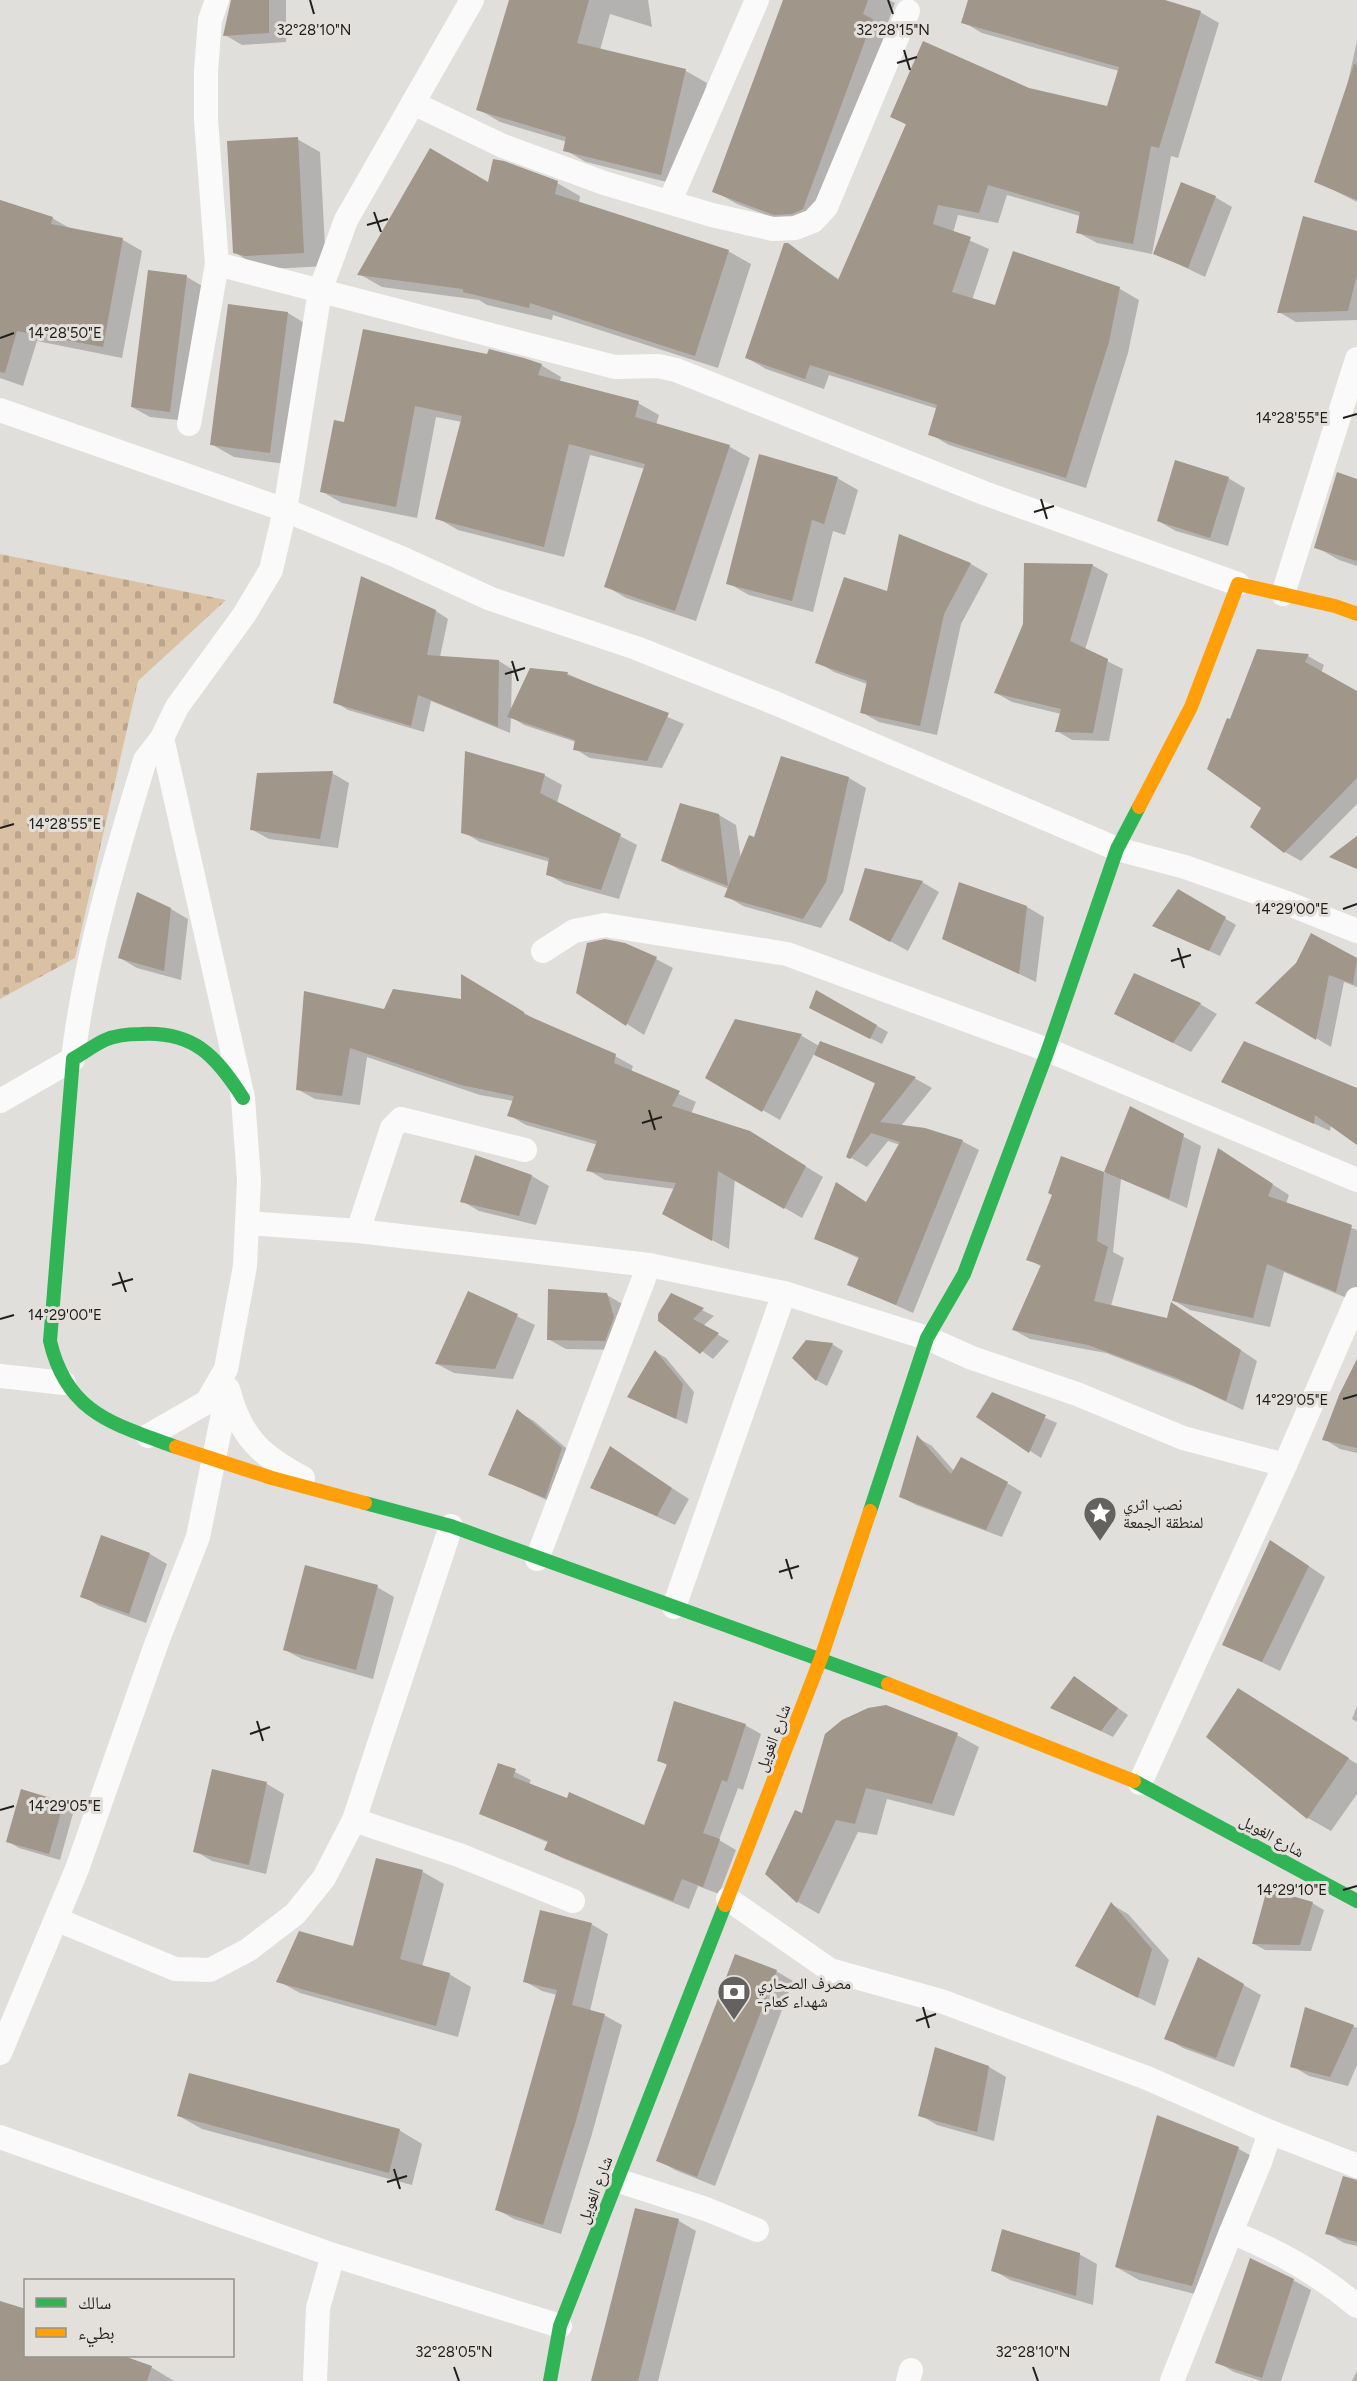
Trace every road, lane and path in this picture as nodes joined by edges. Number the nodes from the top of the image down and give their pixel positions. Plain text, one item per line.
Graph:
1 (217, 0) edge
2 (472, 0) edge
3 (757, 0) edge
4 (908, 11) dead end
5 (413, 103) junction
6 (670, 201) junction
7 (217, 264) junction
8 (320, 291) junction
9 (1357, 359) edge
10 (0, 410) edge
11 (189, 424) dead end
12 (285, 510) junction
13 (1238, 584) junction
14 (1283, 594) junction
15 (1357, 614) edge
16 (162, 738) junction
17 (1118, 849) junction
18 (1357, 931) edge
19 (543, 951) dead end
20 (1048, 1050) junction
21 (73, 1059) junction
22 (243, 1098) junction
23 (0, 1101) edge
24 (525, 1150) dead end
25 (1357, 1180) edge
26 (247, 1223) junction
27 (358, 1231) junction
28 (649, 1265) junction
29 (784, 1293) junction
30 (1357, 1299) edge
31 (927, 1338) junction
32 (0, 1376) edge
33 (227, 1379) junction
34 (64, 1383) junction
35 (148, 1436) junction
36 (214, 1462) junction
37 (1285, 1465) junction
38 (321, 1492) junction
39 (451, 1526) junction
40 (537, 1559) junction
41 (674, 1607) junction
42 (821, 1658) junction
43 (1140, 1783) junction
44 (354, 1820) junction
45 (728, 1899) junction
46 (573, 1901) dead end
47 (1357, 1901) edge
48 (58, 1920) junction
49 (0, 2053) edge
50 (1270, 2132) junction
51 (0, 2137) edge
52 (1357, 2166) edge
53 (616, 2180) junction
54 (757, 2230) dead end
55 (1231, 2232) junction
56 (333, 2255) junction
57 (1357, 2306) edge
58 (560, 2326) junction
59 (315, 2381) edge
60 (550, 2381) edge
61 (1172, 2381) edge

1 - 7 street
2 - 5 street
3 - 6 street
4 - 6 street
5 - 6 street
5 - 8 street
7 - 8 street
7 - 11 street
8 - 12 street
8 - 13 street
9 - 14 street
10 - 12 street
12 - 16 street
12 - 17 street
13 - 14 street
13 - 17 street
14 - 15 street
16 - 21 street
16 - 22 street
17 - 18 street
17 - 20 street
19 - 20 street
20 - 25 street
20 - 31 street
21 - 22 street
21 - 23 street
21 - 34 street
22 - 26 street
24 - 27 street
26 - 27 street
26 - 33 street
27 - 28 street
28 - 29 street
28 - 40 street
29 - 31 street
29 - 41 street
30 - 37 street
31 - 37 street
31 - 42 street
32 - 34 street
33 - 35 street
33 - 36 street
33 - 38 street
34 - 35 street
35 - 36 street
36 - 38 street
36 - 48 street
37 - 43 street
38 - 39 street
39 - 40 street
39 - 44 street
40 - 41 street
41 - 42 street
42 - 43 street, شارع الغويل
42 - 45 street, شارع الغويل
43 - 47 street, شارع الغويل
44 - 46 street
44 - 48 street
45 - 50 street
45 - 53 street, شارع الغويل
48 - 49 street
50 - 52 street
50 - 55 street
51 - 56 street
53 - 54 street
53 - 58 street, شارع الغويل
55 - 57 street
55 - 61 street
56 - 58 street
56 - 59 street
58 - 60 street, شارع الغويل

